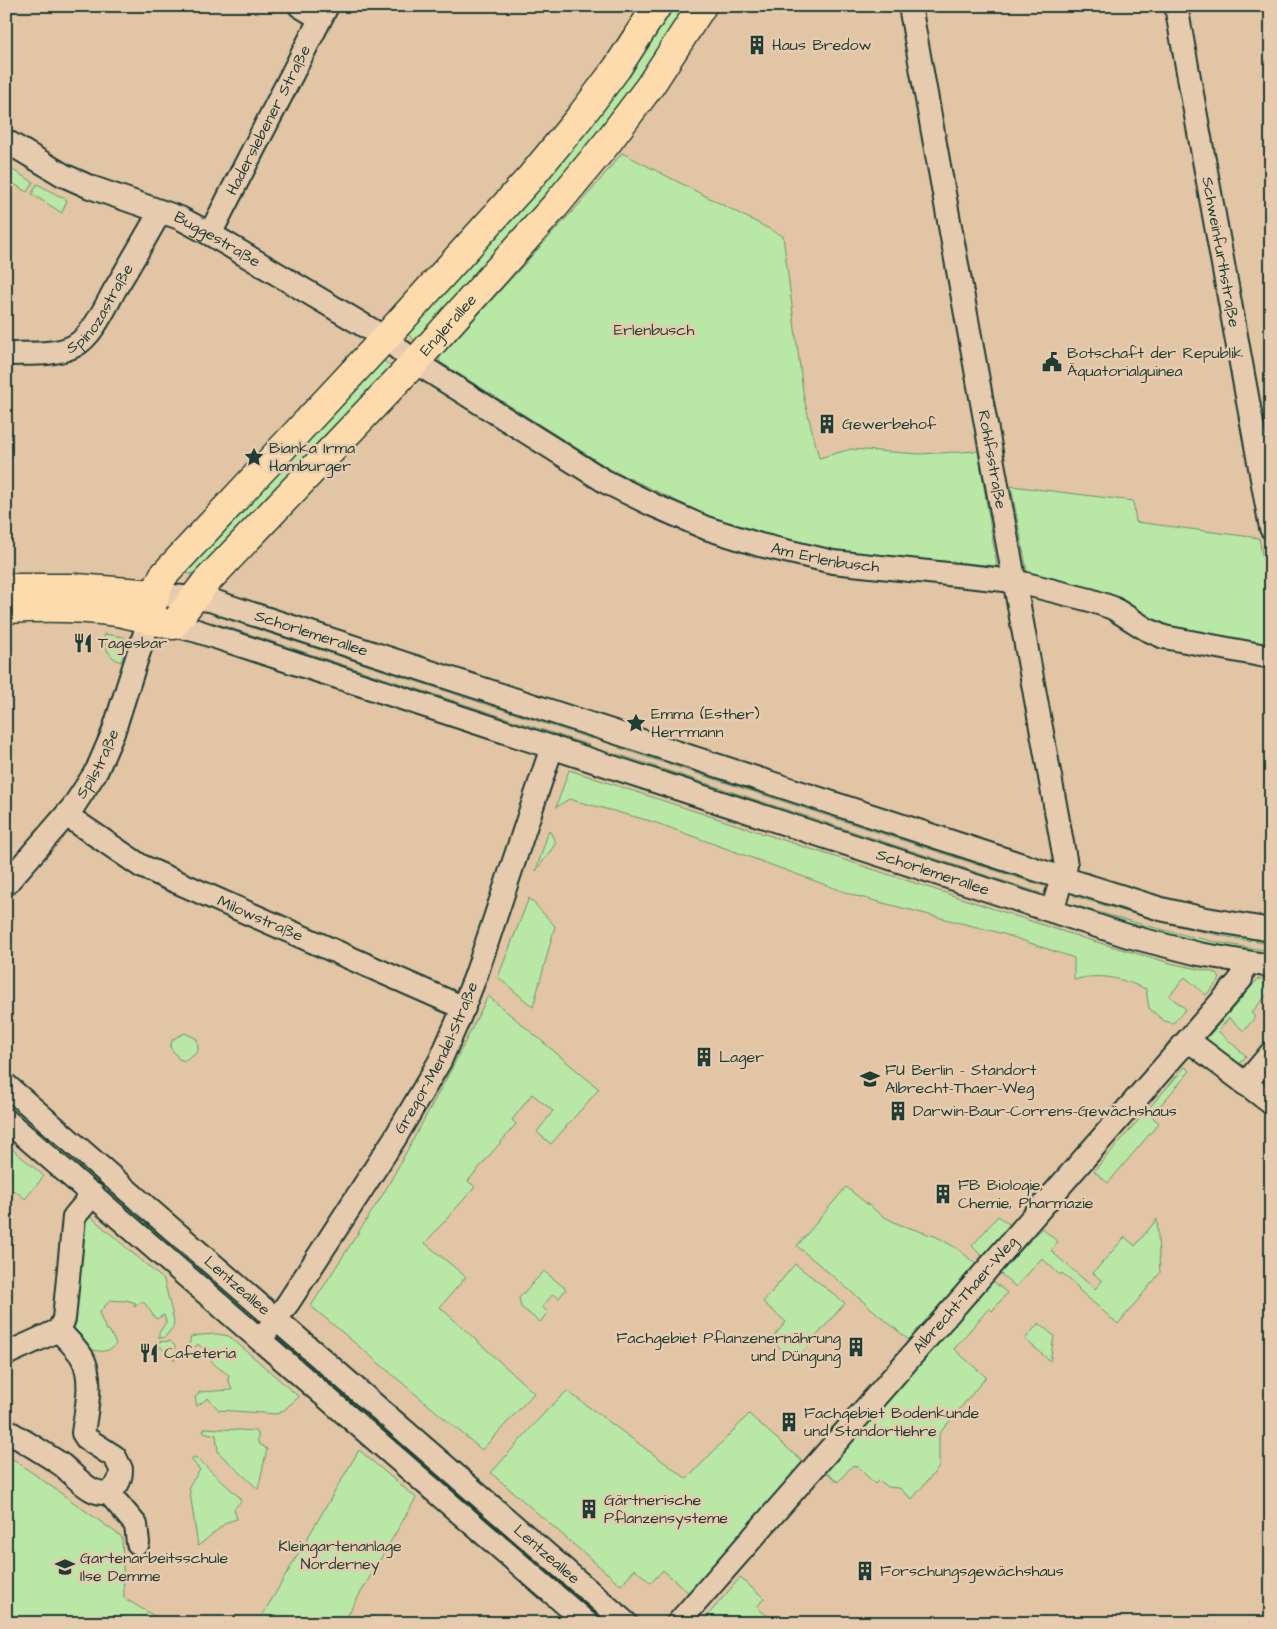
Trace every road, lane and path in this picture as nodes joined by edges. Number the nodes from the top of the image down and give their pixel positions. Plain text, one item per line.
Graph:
1 (300, 6) edge
2 (657, 6) edge
3 (702, 6) edge
4 (910, 6) edge
5 (1176, 6) edge
6 (324, 12) edge
7 (6, 141) edge
8 (160, 212) junction
9 (210, 234) junction
10 (385, 338) junction
11 (6, 354) edge
12 (415, 362) junction
13 (1271, 528) edge
14 (1014, 581) junction
15 (6, 588) edge
16 (192, 598) junction
17 (6, 609) edge
18 (159, 613) junction
19 (1271, 657) edge
20 (609, 730) junction
21 (552, 747) junction
22 (599, 763) junction
23 (66, 816) junction
24 (1062, 878) junction
25 (6, 884) edge
26 (1052, 911) junction
27 (1271, 930) edge
28 (1244, 962) junction
29 (1271, 966) edge
30 (464, 1008) junction
31 (1188, 1040) junction
32 (1271, 1054) edge
33 (1245, 1084) junction
34 (6, 1085) edge
35 (1271, 1103) edge
36 (6, 1120) edge
37 (93, 1194) junction
38 (276, 1320) junction
39 (59, 1330) junction
40 (260, 1339) junction
41 (6, 1354) edge
42 (6, 1430) edge
43 (469, 1487) junction
44 (108, 1492) junction
45 (453, 1506) junction
46 (138, 1544) dead end
47 (588, 1623) edge
48 (626, 1623) edge
49 (678, 1623) edge

1 - 6 street
2 - 10 main road
3 - 12 main road, Englerallee
4 - 14 street, Rohlfsstraße
5 - 13 street, Schweinfurthstraße
6 - 9 street, Haderslebener Straße
7 - 8 street, Buggestraße
8 - 9 street, Buggestraße
8 - 11 street, Spinozastraße
9 - 10 street, Buggestraße
10 - 12 street, Buggestraße
10 - 18 main road
12 - 14 street, Am Erlenbusch
12 - 16 main road, Englerallee
14 - 19 street, Am Erlenbusch
14 - 24 street, Rohlfsstraße
15 - 18 main road, Schorlemerallee
16 - 18 main road, Englerallee
16 - 20 street, Schorlemerallee
17 - 18 main road, Schorlemerallee
18 - 21 street, Schorlemerallee
18 - 23 street, Spilstraße
20 - 22 street
20 - 24 street, Schorlemerallee
21 - 22 street, Schorlemerallee
21 - 30 street, Gregor-Mendel-Straße
22 - 26 street, Schorlemerallee
23 - 25 street, Spilstraße
23 - 30 street, Milowstraße
24 - 26 street, Rohlfsstraße
24 - 27 street, Schorlemerallee
26 - 28 street, Schorlemerallee
28 - 29 street, Schorlemerallee
28 - 31 street, Albrecht-Thaer-Weg
30 - 38 street, Gregor-Mendel-Straße
31 - 33 street
31 - 49 street, Albrecht-Thaer-Weg
32 - 33 street
33 - 35 street
34 - 38 street, Lentzeallee
36 - 37 street, Lentzeallee
37 - 39 street
37 - 40 street, Lentzeallee
38 - 40 street, Gregor-Mendel-Straße
38 - 43 street, Lentzeallee
39 - 41 street
39 - 44 street
40 - 45 street, Lentzeallee
42 - 44 street
43 - 45 street
43 - 48 street, Lentzeallee
44 - 46 street
45 - 47 street, Lentzeallee

